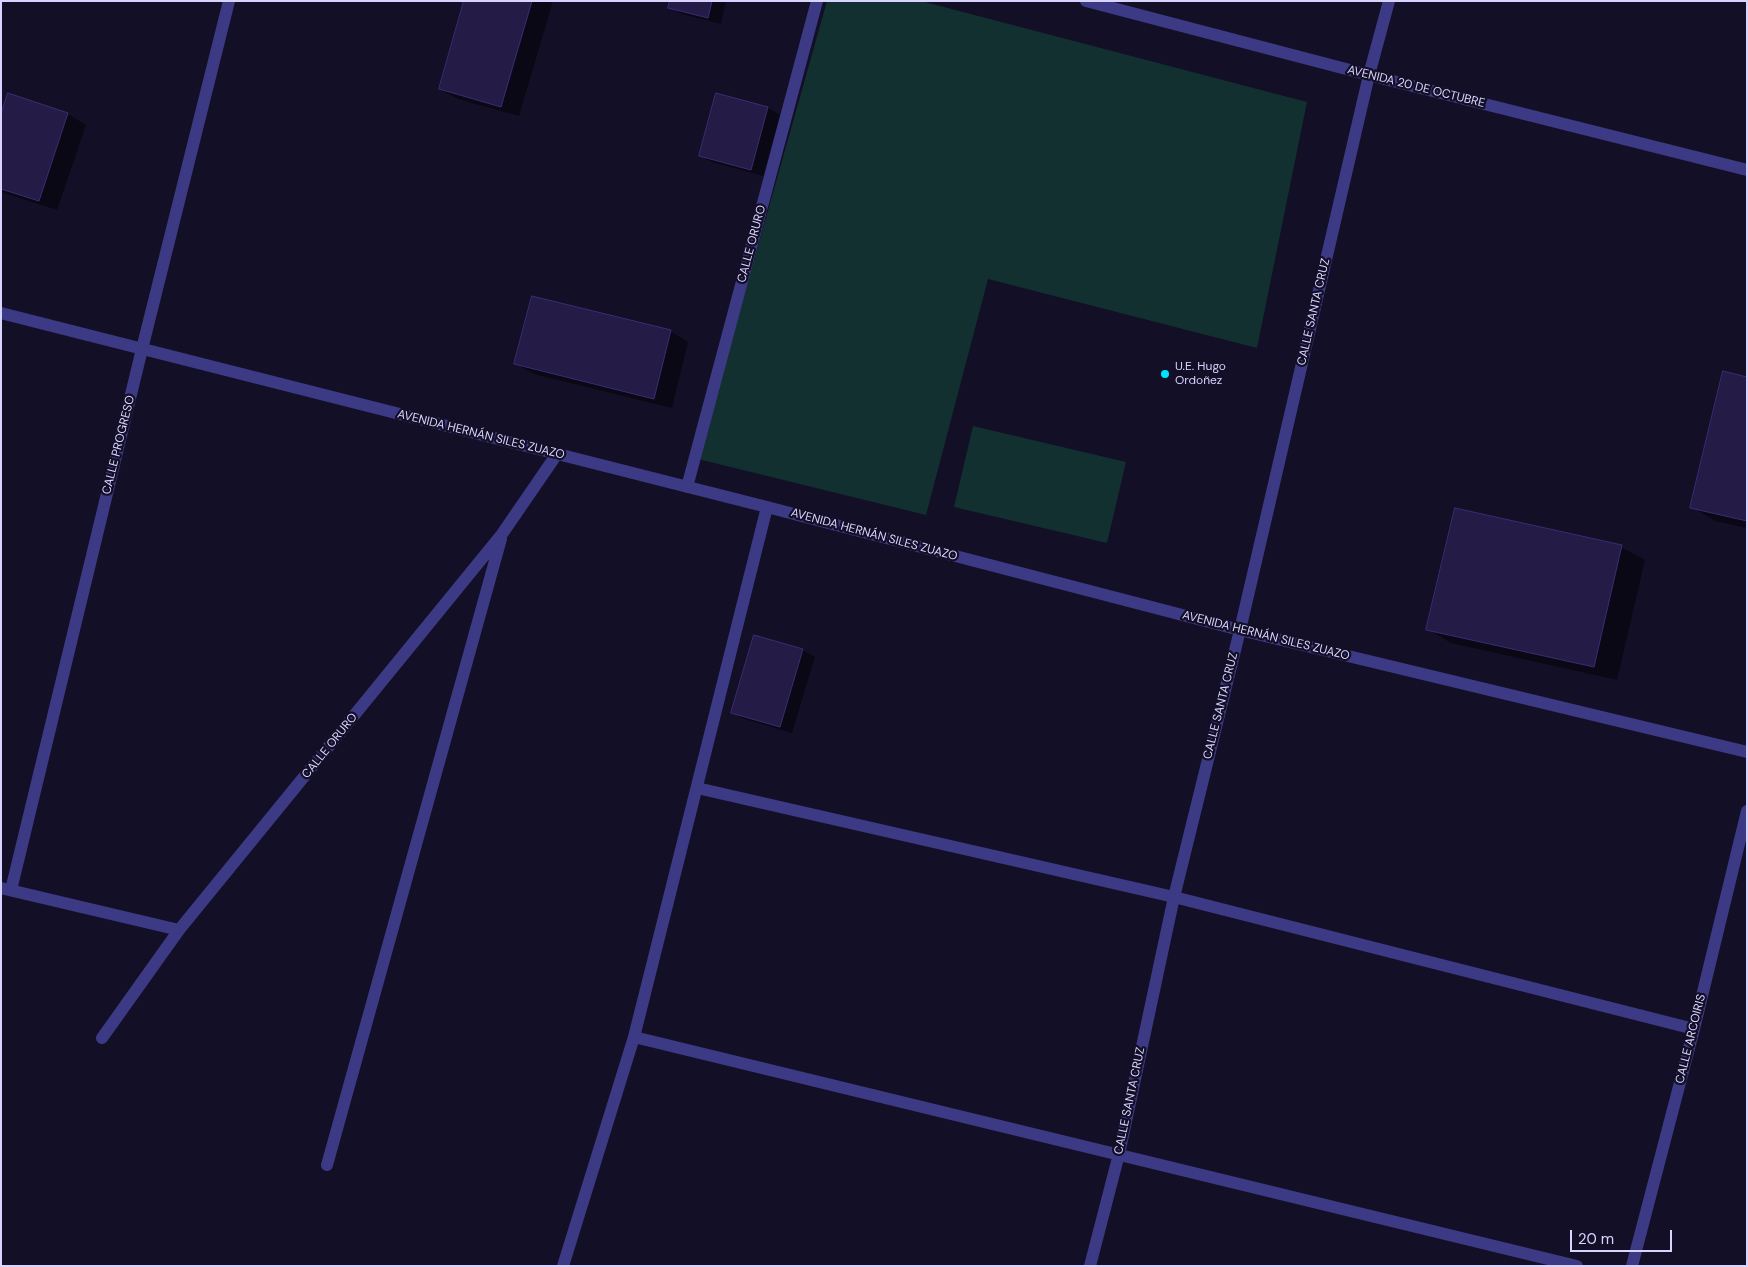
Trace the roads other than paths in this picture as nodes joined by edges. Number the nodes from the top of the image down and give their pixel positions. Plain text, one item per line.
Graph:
1 (229, 1) edge
2 (817, 1) edge
3 (1086, 1) edge
4 (1389, 1) edge
5 (1369, 75) junction
6 (1747, 170) edge
7 (1, 313) edge
8 (142, 349) junction
9 (557, 454) junction
10 (687, 487) junction
11 (767, 507) junction
12 (502, 534) junction
13 (1240, 630) junction
14 (1747, 752) edge
15 (697, 788) junction
16 (1747, 811) edge
17 (6, 889) edge
18 (1174, 898) junction
19 (179, 930) junction
20 (1694, 1029) junction
21 (634, 1037) junction
22 (102, 1038) dead end
23 (1118, 1154) junction
24 (327, 1165) dead end
25 (564, 1266) edge
26 (1090, 1266) edge
27 (1577, 1266) edge
28 (1632, 1266) edge

1 - 8 street, CALLE PROGRESO
2 - 10 street, CALLE ORURO
3 - 5 street, AVENIDA 20 DE OCTUBRE
4 - 5 street, CALLE SANTA CRUZ
5 - 6 street, AVENIDA 20 DE OCTUBRE
5 - 13 street, CALLE SANTA CRUZ
7 - 8 street, AVENIDA HERNÁN SILES ZUAZO
8 - 9 street, AVENIDA HERNÁN SILES ZUAZO
8 - 17 street, CALLE PROGRESO
9 - 10 street, AVENIDA HERNÁN SILES ZUAZO
9 - 12 street, CALLE ORURO
10 - 11 street, AVENIDA HERNÁN SILES ZUAZO
11 - 13 street, AVENIDA HERNÁN SILES ZUAZO
11 - 15 street
12 - 19 street, CALLE ORURO
12 - 24 street
13 - 14 street, AVENIDA HERNÁN SILES ZUAZO
13 - 18 street, CALLE SANTA CRUZ
15 - 18 street
15 - 21 street
16 - 20 street, CALLE ARCOIRIS
17 - 19 street
18 - 20 street
18 - 23 street, CALLE SANTA CRUZ
19 - 22 street, CALLE ORURO
20 - 28 street, CALLE ARCOIRIS
21 - 23 street
21 - 25 street
23 - 26 street, CALLE SANTA CRUZ
23 - 27 street

